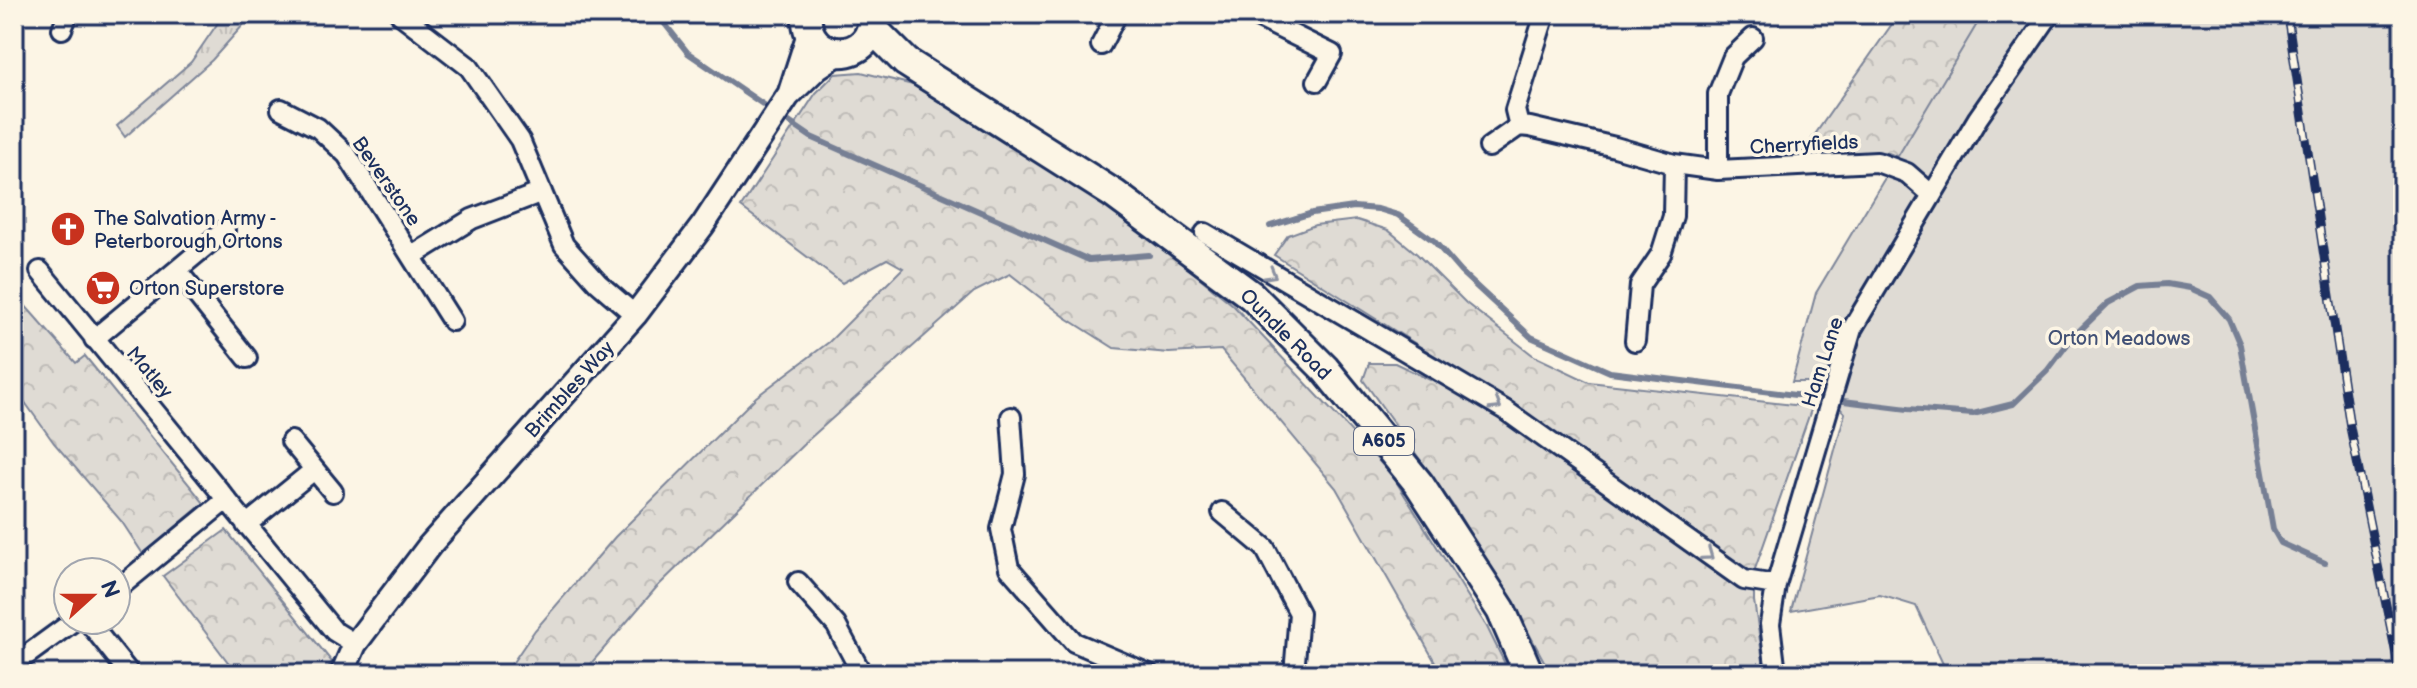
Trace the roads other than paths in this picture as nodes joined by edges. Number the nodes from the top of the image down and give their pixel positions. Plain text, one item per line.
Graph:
1 (400, 14) edge
2 (1251, 14) edge
3 (1545, 14) edge
4 (2050, 14) edge
5 (1114, 15) edge
6 (807, 20) edge
7 (860, 36) edge
8 (1753, 38) dead end
9 (1101, 45) dead end
10 (1718, 45) dead end
11 (1733, 57) junction
12 (1317, 81) dead end
13 (788, 96) junction
14 (281, 109) dead end
15 (1519, 126) junction
16 (1489, 147) dead end
17 (1674, 164) junction
18 (1718, 170) junction
19 (542, 192) junction
20 (1931, 194) junction
21 (225, 230) dead end
22 (1202, 235) junction
23 (412, 256) junction
24 (177, 270) junction
25 (40, 271) dead end
26 (635, 315) junction
27 (452, 321) dead end
28 (94, 339) junction
29 (1635, 341) dead end
30 (247, 358) dead end
31 (1011, 417) dead end
32 (291, 441) dead end
33 (314, 470) junction
34 (333, 492) dead end
35 (226, 500) junction
36 (1222, 512) dead end
37 (246, 525) junction
38 (132, 577) edge
39 (798, 582) dead end
40 (1776, 585) junction
41 (53, 636) edge
42 (100, 636) edge
43 (355, 644) junction
44 (14, 659) edge
45 (130, 674) edge
46 (342, 674) edge
47 (862, 674) edge
48 (1149, 674) edge
49 (1294, 674) edge
50 (1529, 674) edge
51 (1776, 674) edge

1 - 19 street
2 - 12 street
3 - 15 street
4 - 20 street, Ham Lane
5 - 9 street
6 - 7 main road, Oundle Road
6 - 13 street, Brimbles Way
7 - 13 street, Brimbles Way
7 - 22 main road, Oundle Road / A605
8 - 11 street
10 - 11 street
11 - 18 street
13 - 26 street, Brimbles Way
14 - 23 street, Beverstone
15 - 16 street
15 - 17 street, Cherryfields
17 - 18 street, Cherryfields
17 - 29 street
18 - 20 street, Cherryfields
19 - 23 street, Beverstone
19 - 26 street
20 - 40 street, Ham Lane
21 - 24 street
22 -> 40 street
22 - 50 main road, Oundle Road / A605
23 - 27 street, Beverstone
24 - 28 street
24 - 30 street
25 - 28 street, Matley
26 - 43 street, Brimbles Way
28 - 35 street, Matley
31 - 48 street
32 - 33 street
33 - 34 street
33 - 37 street
35 - 37 street, Matley
35 - 38 street
36 - 49 street
37 - 43 street, Matley
39 - 47 street
40 - 51 street, Ham Lane
41 - 44 street
42 - 45 street
43 - 46 street, Brimbles Way

